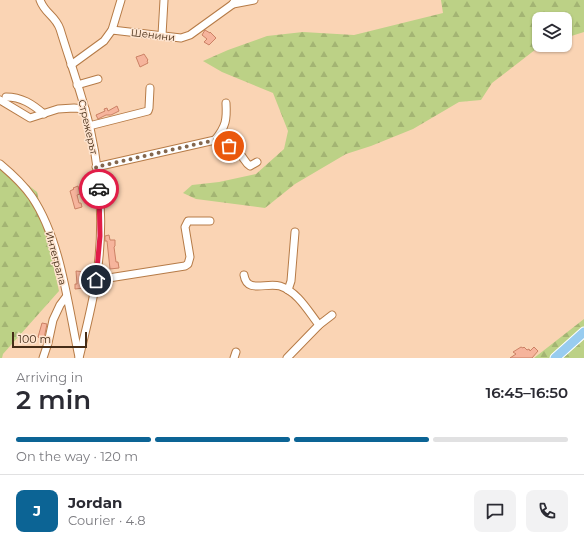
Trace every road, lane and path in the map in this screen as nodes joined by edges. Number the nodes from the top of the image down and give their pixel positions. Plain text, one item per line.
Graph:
1 (40, 0) edge
2 (121, 0) edge
3 (164, 0) edge
4 (254, 0) edge
5 (234, 2) edge
6 (112, 30) junction
7 (162, 35) junction
8 (71, 65) junction
9 (98, 79) dead end
10 (77, 85) junction
11 (150, 88) dead end
12 (3, 98) edge
13 (226, 102) dead end
14 (85, 109) junction
15 (44, 114) junction
16 (89, 126) junction
17 (215, 140) junction
18 (257, 162) dead end
19 (0, 164) edge
20 (96, 167) junction
21 (87, 198) dead end
22 (100, 202) junction
23 (210, 221) dead end
24 (295, 232) dead end
25 (244, 275) dead end
26 (96, 280) junction
27 (288, 290) junction
28 (66, 297) junction
29 (332, 315) dead end
30 (319, 325) junction
31 (584, 332) edge
32 (43, 358) edge
33 (79, 358) edge
34 (287, 358) edge
35 (555, 358) edge

1 - 8 street, Стрежерът
2 - 6 street
3 - 7 street
4 - 5 street
5 - 7 street, Шенини
6 - 7 street, Шенини
6 - 8 street
8 - 10 street, Стрежерът
9 - 10 street
10 - 14 street, Стрежерът
11 - 16 street
12 - 15 street
12 - 15 street
13 - 17 street
14 - 15 street
14 - 16 street, Стрежерът
16 - 20 street, Стрежерът
17 - 18 street
17 - 20 street
19 - 28 street, Интеграла
20 - 22 street, Стрежерът
21 - 22 street
22 - 26 street, Стрежерът
23 - 26 street
24 - 27 street
25 - 27 street
26 - 33 street, Стрежерът
27 - 30 street
28 - 32 street
28 - 33 street
29 - 30 street
30 - 34 street
31 - 35 main road

